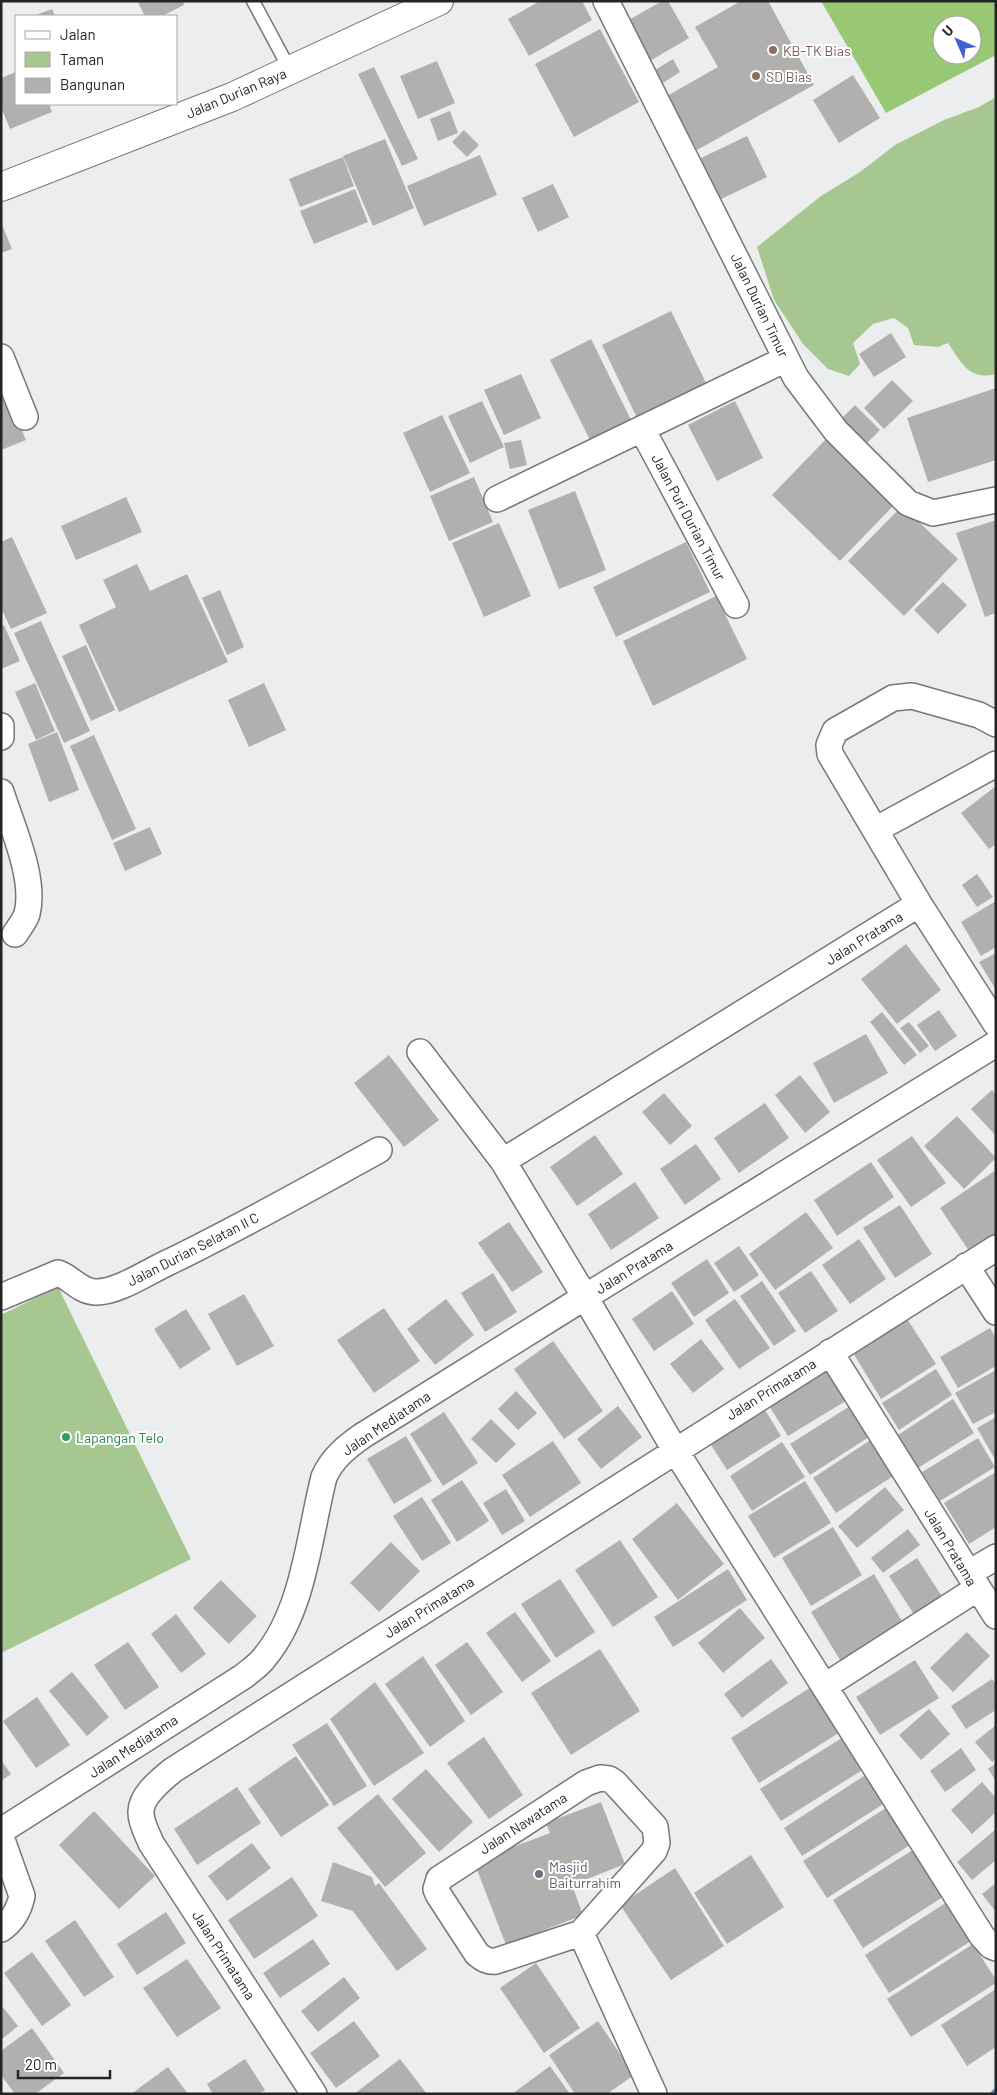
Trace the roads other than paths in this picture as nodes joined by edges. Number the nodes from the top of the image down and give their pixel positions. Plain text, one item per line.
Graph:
1 (253, 1) edge
2 (439, 1) edge
3 (606, 1) edge
4 (290, 70) junction
5 (1, 187) edge
6 (1, 357) edge
7 (786, 359) junction
8 (25, 417) dead end
9 (642, 429) junction
10 (497, 499) dead end
11 (996, 500) edge
12 (736, 605) dead end
13 (996, 724) edge
14 (1, 726) edge
15 (1, 738) edge
16 (996, 764) edge
17 (1, 792) edge
18 (875, 830) junction
19 (919, 904) junction
20 (15, 934) dead end
21 (996, 1024) edge
22 (996, 1044) edge
23 (420, 1052) dead end
24 (379, 1150) dead end
25 (503, 1160) junction
26 (996, 1248) edge
27 (966, 1266) junction
28 (1, 1297) edge
29 (585, 1297) junction
30 (996, 1312) edge
31 (830, 1352) junction
32 (675, 1450) junction
33 (996, 1557) edge
34 (973, 1581) junction
35 (996, 1616) edge
36 (825, 1686) junction
37 (1, 1831) edge
38 (1, 1837) edge
39 (1, 1930) edge
40 (581, 1933) junction
41 (996, 1948) edge
42 (314, 2094) edge
43 (654, 2094) edge

1 - 4 lane
2 - 4 main road, Jalan Durian Raya
3 - 7 street, Jalan Durian Timur
4 - 5 main road, Jalan Durian Raya
6 - 8 street
7 - 9 street
7 - 11 street, Jalan Durian Timur
9 - 10 street
9 - 12 street, Jalan Puri Durian Timur
13 - 18 street
14 - 15 street
16 - 18 street
17 - 20 street
18 - 19 street
19 - 21 street
19 - 25 street, Jalan Pratama
22 - 29 street, Jalan Pratama
23 - 25 street
24 - 28 street, Jalan Durian Selatan II C
25 - 29 street
26 - 27 street
27 - 30 street
27 - 31 street, Jalan Primatama
29 - 32 street, Jalan Pratama
29 - 37 street, Jalan Mediatama
31 - 32 street, Jalan Primatama
31 - 34 street, Jalan Pratama
32 - 36 street, Jalan Pratama
32 - 42 street, Jalan Primatama
33 - 34 street
34 - 35 street
34 - 36 street, Jalan Pratama
36 - 41 street, Jalan Pratama
38 - 39 street
40 - 40 street, Jalan Nawatama
40 - 43 street

